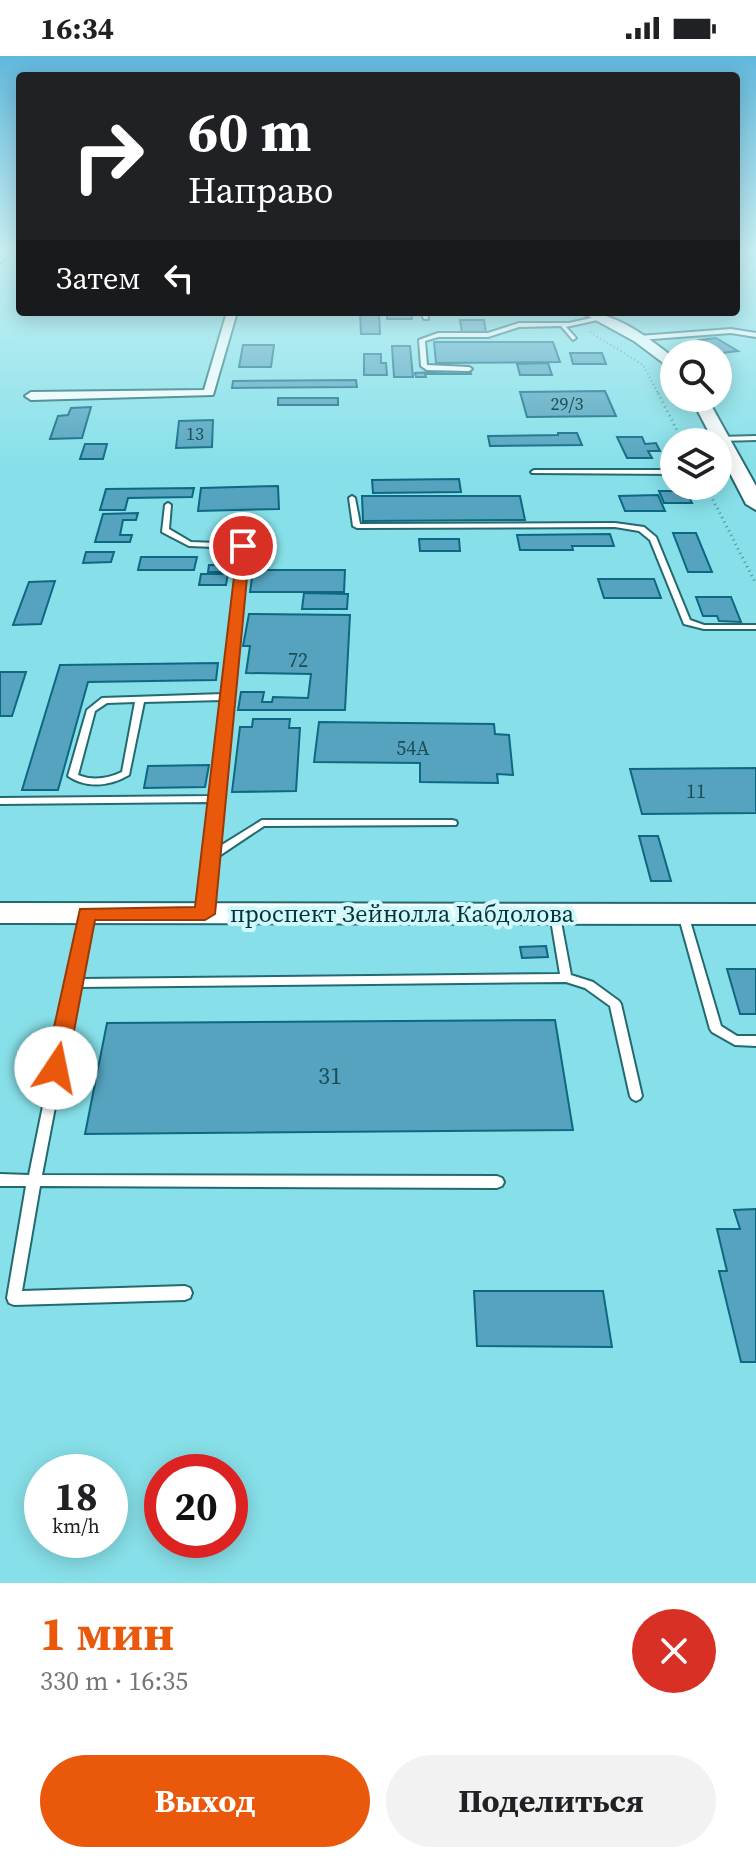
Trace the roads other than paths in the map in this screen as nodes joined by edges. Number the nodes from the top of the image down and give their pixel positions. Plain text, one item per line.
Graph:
1 (229, 321) edge
2 (575, 321) edge
3 (606, 321) edge
4 (570, 323) junction
5 (756, 335) edge
6 (573, 338) dead end
7 (639, 338) junction
8 (660, 355) edge
9 (469, 369) dead end
10 (31, 396) dead end
11 (756, 438) edge
12 (732, 439) edge
13 (732, 462) edge
14 (534, 472) dead end
15 (660, 472) edge
16 (732, 472) edge
17 (738, 472) junction
18 (352, 498) dead end
19 (756, 504) edge
20 (168, 505) dead end
21 (756, 627) edge
22 (227, 697) junction
23 (140, 700) junction
24 (217, 799) junction
25 (0, 801) edge
26 (452, 823) dead end
27 (210, 857) junction
28 (0, 913) edge
29 (87, 914) junction
30 (205, 914) junction
31 (555, 914) junction
32 (683, 914) junction
33 (756, 914) edge
34 (566, 978) junction
35 (73, 983) junction
36 (756, 1041) edge
37 (636, 1096) dead end
38 (0, 1180) edge
39 (34, 1181) junction
40 (497, 1182) dead end
41 (185, 1293) dead end

1 - 10 street
2 - 4 lane
3 - 7 street
4 - 6 lane
4 - 9 lane
5 - 7 lane
7 - 8 street
11 - 12 lane
13 - 17 street
14 - 15 lane
16 - 17 lane
17 - 19 street
18 - 21 lane
20 - 22 lane
22 - 23 lane
22 - 24 lane
23 - 23 lane
24 - 25 lane
24 - 27 lane
26 - 27 lane
27 - 30 lane
28 - 29 street, проспект Зейнолла Кабдолова
29 - 30 street, проспект Зейнолла Кабдолова
29 - 35 lane
30 - 31 street, проспект Зейнолла Кабдолова
31 - 32 street, проспект Зейнолла Кабдолова
31 - 34 lane
32 - 33 street, проспект Зейнолла Кабдолова
32 - 36 lane
34 - 35 lane
34 - 37 lane
35 - 39 lane
38 - 39 lane
39 - 40 lane
39 - 41 lane

